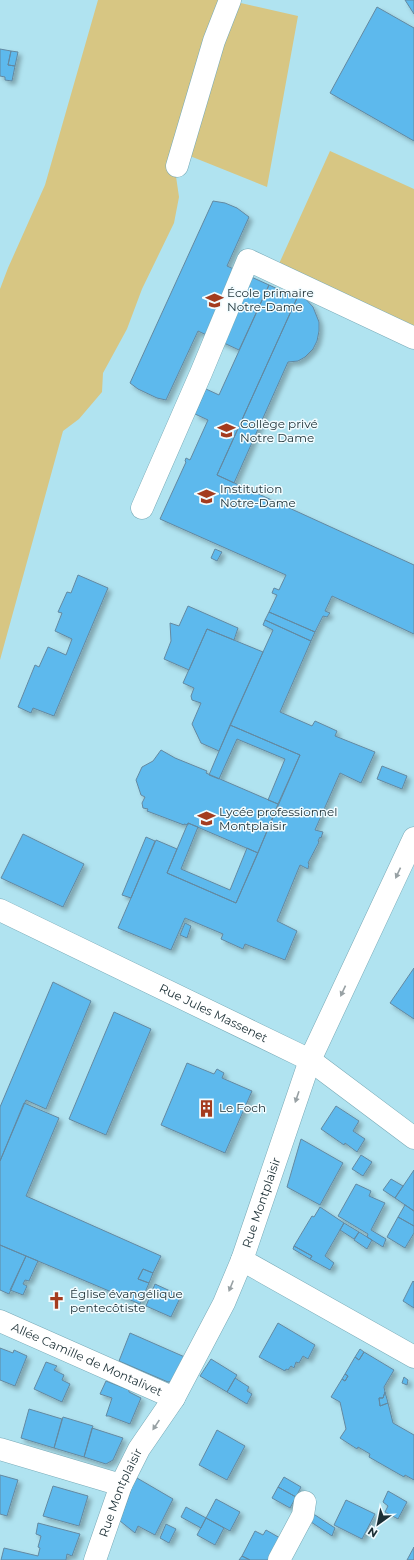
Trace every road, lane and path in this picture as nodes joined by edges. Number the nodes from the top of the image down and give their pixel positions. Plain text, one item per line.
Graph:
1 (230, 0) edge
2 (177, 166) dead end
3 (414, 338) edge
4 (142, 508) dead end
5 (414, 838) edge
6 (0, 910) edge
7 (310, 1060) junction
8 (414, 1138) edge
9 (242, 1260) junction
10 (0, 1321) edge
11 (414, 1357) edge
12 (174, 1398) junction
13 (0, 1449) edge
14 (121, 1485) junction
15 (305, 1502) dead end
16 (95, 1560) edge
17 (279, 1560) edge

1 - 2 street
3 - 4 street
5 -> 7 street, Rue Montplaisir
6 - 7 street, Rue Jules Massenet
7 - 8 street, Rue Jules Massenet
7 -> 9 street, Rue Montplaisir
9 - 11 street
9 -> 12 street, Rue Montplaisir
10 - 12 street, Allée Camille de Montalivet
12 -> 14 street, Rue Montplaisir
13 - 14 street
14 - 16 street, Rue Montplaisir
15 - 17 street

